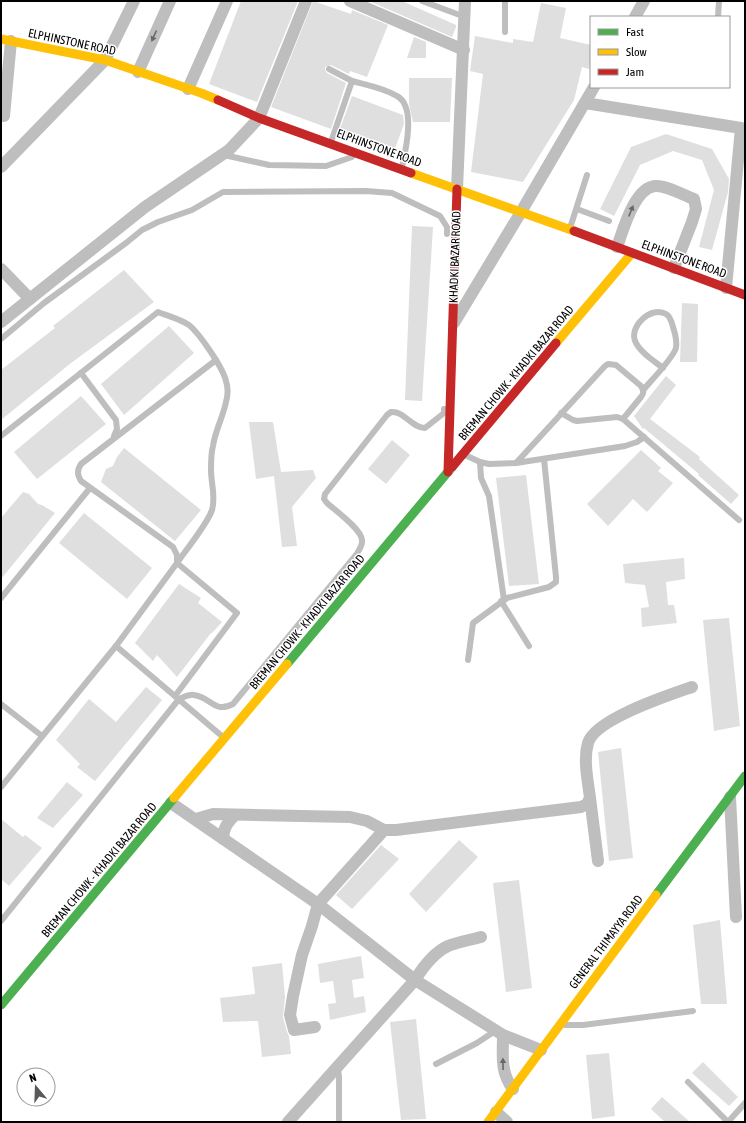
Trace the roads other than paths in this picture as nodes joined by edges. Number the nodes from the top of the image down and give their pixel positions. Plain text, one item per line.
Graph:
1 (134, 1) edge
2 (170, 1) edge
3 (227, 1) edge
4 (306, 1) edge
5 (350, 1) edge
6 (422, 1) edge
7 (465, 1) edge
8 (505, 1) edge
9 (644, 1) edge
10 (719, 1) edge
11 (429, 2) edge
12 (636, 16) edge
13 (718, 16) edge
14 (465, 17) junction
15 (505, 32) dead end
16 (6, 40) edge
17 (464, 50) junction
18 (105, 60) junction
19 (329, 69) dead end
20 (138, 72) junction
21 (352, 81) junction
22 (188, 88) junction
23 (593, 88) edge
24 (585, 103) junction
25 (4, 116) dead end
26 (260, 118) junction
27 (330, 143) junction
28 (223, 154) junction
29 (360, 154) junction
30 (1, 167) edge
31 (402, 169) junction
32 (587, 175) dead end
33 (457, 189) junction
34 (577, 209) junction
35 (521, 212) junction
36 (609, 221) dead end
37 (569, 230) junction
38 (448, 241) dead end
39 (617, 247) junction
40 (632, 253) junction
41 (674, 268) junction
42 (1, 269) edge
43 (726, 288) junction
44 (745, 295) edge
45 (30, 298) junction
46 (1, 322) edge
47 (449, 323) junction
48 (1, 339) edge
49 (216, 360) junction
50 (663, 368) junction
51 (81, 373) junction
52 (643, 390) junction
53 (561, 413) junction
54 (623, 419) junction
55 (1, 436) edge
56 (644, 437) junction
57 (112, 439) junction
58 (463, 454) junction
59 (544, 459) junction
60 (480, 462) junction
61 (516, 463) junction
62 (448, 472) junction
63 (90, 488) junction
64 (739, 520) dead end
65 (177, 564) junction
66 (1, 598) edge
67 (502, 601) junction
68 (116, 646) junction
69 (529, 646) dead end
70 (468, 660) dead end
71 (692, 687) dead end
72 (177, 698) junction
73 (1, 704) edge
74 (42, 736) junction
75 (225, 739) junction
76 (745, 776) edge
77 (1, 787) edge
78 (730, 796) junction
79 (590, 798) junction
80 (171, 803) junction
81 (235, 815) junction
82 (196, 819) junction
83 (384, 830) junction
84 (223, 838) junction
85 (598, 861) dead end
86 (318, 904) junction
87 (736, 917) dead end
88 (1, 921) edge
89 (481, 937) dead end
90 (415, 980) junction
91 (3, 1001) edge
92 (693, 1011) dead end
93 (559, 1025) junction
94 (315, 1028) dead end
95 (499, 1033) junction
96 (541, 1050) junction
97 (436, 1064) dead end
98 (338, 1066) junction
99 (688, 1082) dead end
100 (513, 1089) junction
101 (745, 1103) edge
102 (496, 1112) junction
103 (288, 1122) edge
104 (339, 1122) edge
105 (488, 1122) edge
106 (507, 1122) edge
107 (728, 1122) edge

1 - 18 street
2 -> 20 street
3 - 22 street
4 - 26 street
5 - 17 street
6 - 11 lane
7 - 14 street
8 - 15 lane
9 - 12 street
10 - 13 lane
11 - 14 lane
14 - 17 street
16 - 18 main road, ELPHINSTONE ROAD
16 - 25 street
17 - 33 street
18 - 20 main road, ELPHINSTONE ROAD
18 - 30 street
19 - 21 lane
20 - 22 main road, ELPHINSTONE ROAD
21 - 27 lane
21 - 31 lane
22 - 26 main road, ELPHINSTONE ROAD
23 - 24 street, KHADKI BAZAR ROAD
24 - 35 street, KHADKI BAZAR ROAD
24 - 43 street
26 - 27 main road, ELPHINSTONE ROAD
26 - 28 street
27 - 29 main road, ELPHINSTONE ROAD
28 - 29 lane
28 - 45 street
29 - 31 main road, ELPHINSTONE ROAD
31 - 33 main road, ELPHINSTONE ROAD
32 - 34 lane
33 - 35 main road, ELPHINSTONE ROAD
33 - 47 main road, KHADKI BAZAR ROAD
34 - 36 lane
34 - 37 lane
35 - 37 main road, ELPHINSTONE ROAD
35 - 47 street, KHADKI BAZAR ROAD
37 - 39 main road, ELPHINSTONE ROAD
38 - 48 lane
39 - 40 main road, ELPHINSTONE ROAD
39 -> 41 street
40 - 41 main road, ELPHINSTONE ROAD
40 - 58 main road, BREMAN CHOWK - KHADKI BAZAR ROAD
41 - 43 main road, ELPHINSTONE ROAD
42 - 45 street
43 - 44 main road, ELPHINSTONE ROAD
45 - 46 street
47 - 62 main road, KHADKI BAZAR ROAD
47 - 72 lane
49 - 51 lane
49 - 57 lane
49 - 65 lane
50 - 50 lane
50 - 52 lane
51 - 55 lane
51 - 57 lane
52 - 53 lane
52 - 54 lane
53 - 54 lane
53 - 61 lane
54 - 56 lane
56 - 59 lane
56 - 64 lane
57 - 63 lane
58 - 60 lane
58 - 62 main road, BREMAN CHOWK - KHADKI BAZAR ROAD
59 - 61 lane
59 - 67 lane
60 - 61 lane
60 - 67 lane
62 - 75 main road, BREMAN CHOWK - KHADKI BAZAR ROAD
63 - 65 lane
63 - 66 lane
65 - 68 lane
65 - 72 lane
67 - 69 lane
67 - 70 lane
68 - 72 lane
68 - 74 lane
71 - 79 street
72 - 75 lane
72 - 88 lane
73 - 74 lane
74 - 77 lane
75 - 80 main road, BREMAN CHOWK - KHADKI BAZAR ROAD
76 - 78 main road, GENERAL THIMAYYA ROAD
78 - 87 street
78 - 93 main road, GENERAL THIMAYYA ROAD
79 - 83 street
79 - 85 street
80 - 82 street
80 - 91 main road, BREMAN CHOWK - KHADKI BAZAR ROAD
81 - 82 street
81 - 83 street
81 - 84 street
82 - 84 street
83 - 86 street
84 - 86 street
86 - 90 street
86 - 94 street
89 - 90 street
90 - 95 street
90 - 98 street
92 - 93 lane
93 - 96 main road, GENERAL THIMAYYA ROAD
95 - 96 street
95 - 97 lane
100 -> 95 street
96 - 100 main road, GENERAL THIMAYYA ROAD
98 - 103 street
98 - 104 lane
99 - 107 lane
100 - 102 main road, GENERAL THIMAYYA ROAD
101 - 107 lane
102 - 105 main road, GENERAL THIMAYYA ROAD
102 - 106 street

